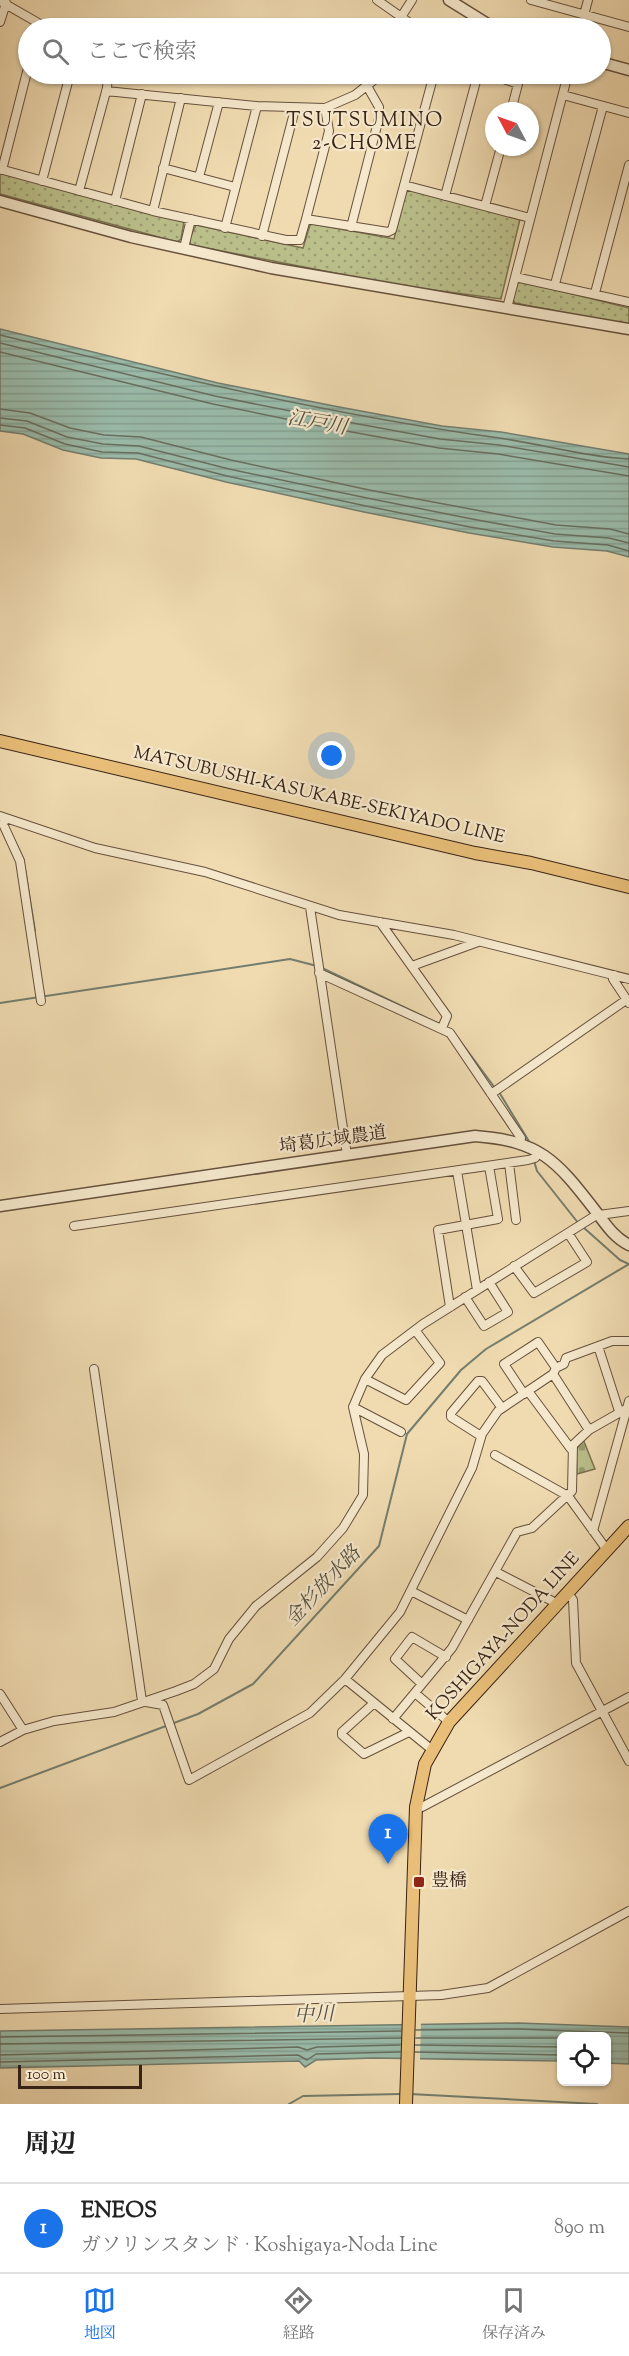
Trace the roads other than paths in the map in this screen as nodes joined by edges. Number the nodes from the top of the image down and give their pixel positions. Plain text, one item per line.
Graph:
1 (377, 0) edge
2 (412, 0) edge
3 (449, 0) edge
4 (531, 0) edge
5 (588, 0) edge
6 (3, 2) edge
7 (584, 15) junction
8 (401, 16) junction
9 (29, 18) edge
10 (404, 18) edge
11 (478, 18) edge
12 (597, 18) edge
13 (611, 21) edge
14 (0, 22) edge
15 (628, 25) edge
16 (611, 65) edge
17 (629, 70) edge
18 (24, 84) edge
19 (67, 84) edge
20 (107, 84) edge
21 (369, 84) edge
22 (431, 84) edge
23 (475, 84) edge
24 (518, 84) edge
25 (565, 84) edge
26 (367, 86) junction
27 (106, 91) junction
28 (142, 94) junction
29 (562, 95) junction
30 (181, 98) junction
31 (219, 102) junction
32 (513, 102) edge
33 (257, 106) junction
34 (603, 106) junction
35 (325, 108) junction
36 (295, 109) junction
37 (629, 113) edge
38 (499, 156) edge
39 (629, 165) edge
40 (163, 168) junction
41 (1, 169) edge
42 (199, 177) junction
43 (42, 181) junction
44 (404, 185) junction
45 (235, 187) junction
46 (79, 191) junction
47 (445, 196) junction
48 (0, 201) edge
49 (115, 201) junction
50 (485, 206) junction
51 (153, 212) junction
52 (530, 218) junction
53 (191, 219) junction
54 (306, 219) junction
55 (351, 227) junction
56 (225, 228) junction
57 (262, 236) junction
58 (184, 248) junction
59 (515, 277) junction
60 (555, 284) junction
61 (596, 293) junction
62 (629, 302) edge
63 (507, 308) junction
64 (629, 329) edge
65 (0, 741) edge
66 (3, 817) edge
67 (629, 886) edge
68 (310, 907) junction
69 (380, 922) junction
70 (478, 942) junction
71 (412, 966) junction
72 (319, 972) junction
73 (614, 975) junction
74 (629, 979) edge
75 (40, 997) dead end
76 (628, 1002) edge
77 (443, 1025) junction
78 (491, 1094) junction
79 (520, 1143) junction
80 (347, 1155) junction
81 (534, 1157) junction
82 (509, 1163) junction
83 (489, 1166) junction
84 (457, 1171) junction
85 (0, 1206) edge
86 (629, 1211) edge
87 (598, 1215) junction
88 (516, 1220) dead end
89 (466, 1225) junction
90 (74, 1226) dead end
91 (568, 1233) junction
92 (629, 1245) edge
93 (514, 1266) junction
94 (489, 1282) junction
95 (477, 1290) junction
96 (465, 1297) junction
97 (450, 1306) junction
98 (415, 1330) junction
99 (629, 1341) edge
100 (598, 1346) junction
101 (94, 1369) dead end
102 (555, 1371) junction
103 (365, 1379) junction
104 (526, 1392) junction
105 (353, 1407) junction
106 (625, 1407) edge
107 (502, 1408) junction
108 (590, 1430) junction
109 (401, 1432) dead end
110 (481, 1436) junction
111 (571, 1449) junction
112 (495, 1455) dead end
113 (568, 1496) junction
114 (629, 1526) edge
115 (593, 1531) junction
116 (607, 1550) junction
117 (496, 1572) junction
118 (411, 1591) junction
119 (568, 1593) junction
120 (558, 1604) junction
121 (468, 1620) junction
122 (446, 1657) junction
123 (345, 1679) junction
124 (422, 1684) junction
125 (415, 1693) junction
126 (0, 1694) edge
127 (629, 1697) edge
128 (142, 1701) junction
129 (374, 1703) junction
130 (602, 1712) junction
131 (393, 1719) junction
132 (449, 1722) junction
133 (23, 1730) junction
134 (409, 1732) junction
135 (0, 1742) edge
136 (431, 1749) junction
137 (629, 1761) edge
138 (416, 1807) junction
139 (629, 1911) edge
140 (410, 1997) junction
141 (0, 2009) edge
142 (406, 2101) edge

1 - 8 street
2 - 8 street
3 - 11 street
4 - 7 street
5 - 7 street
6 - 9 street
6 - 14 street
7 - 12 street
8 - 10 street
13 - 15 street
16 - 17 street
18 - 41 street
19 - 43 street
20 - 27 street
21 - 26 street
22 - 44 street
23 - 47 street
24 - 32 street
25 - 29 street
26 - 35 street
26 - 55 street
27 - 28 street
27 - 46 street
28 - 30 street
28 - 49 street
29 - 34 street
29 - 52 street
30 - 31 street
30 - 40 street
31 - 33 street
31 - 42 street
33 - 36 street
33 - 45 street
34 - 37 street
34 - 60 street
35 - 36 street
35 - 54 street
36 - 57 street
38 - 50 street
39 - 61 street
40 - 42 street
40 - 51 street
41 - 43 street
42 - 45 street
43 - 46 street
44 - 47 street
44 - 55 street
45 - 56 street
46 - 49 street
47 - 50 street
48 - 58 street
49 - 51 street
50 - 52 street
51 - 53 street
52 - 59 street
53 - 56 street
53 - 58 street
54 - 55 street
54 - 57 street
56 - 57 street
58 - 63 street
59 - 60 street
59 - 63 street
60 - 61 street
61 - 62 street
63 - 64 street
65 - 67 main road, MATSUBUSHI-KASUKABE-SEKIYADO LINE
66 - 68 street
66 - 75 street
68 - 69 street
68 - 72 street
69 - 70 street
69 - 71 street
70 - 71 street
70 - 73 street
71 - 77 street
72 - 77 street
72 - 80 street
73 - 74 street
73 - 76 street
76 - 78 street
77 - 78 street
78 - 79 street
79 - 80 street, 埼葛広域農道
79 - 81 street, 埼葛広域農道
80 - 85 street, 埼葛広域農道
81 - 82 street
81 - 87 street, 埼葛広域農道
82 - 83 street
82 - 88 street
83 - 84 street
83 - 89 street
84 - 89 street
84 - 90 street
86 - 87 street
87 - 91 street
87 - 92 street, 埼葛広域農道
89 - 95 street
89 - 97 street
91 - 93 street
91 - 93 street
93 - 94 street
94 - 95 street
94 - 96 street
95 - 96 street
96 - 97 street
97 - 98 street
98 - 103 street
98 - 103 street
99 - 100 street
100 - 102 street
100 - 106 street
101 - 128 street
102 - 104 street
102 - 104 street
102 - 108 street
103 - 105 street
104 - 107 street
104 - 111 street
105 - 109 street
105 - 128 street
106 - 108 street
106 - 115 street
107 - 110 street
107 - 110 street
108 - 111 street
110 - 118 street
111 - 113 street
112 - 113 street
113 - 115 street
113 - 117 street
114 - 116 main road, KOSHIGAYA-NODA LINE
115 - 116 street
116 - 119 main road, KOSHIGAYA-NODA LINE
117 - 120 street
117 - 121 street
118 - 121 street
118 - 123 street
119 - 120 main road, KOSHIGAYA-NODA LINE
119 - 130 street
120 - 132 main road, KOSHIGAYA-NODA LINE
121 - 122 street
122 - 124 street
122 - 124 street
123 - 128 street
123 - 129 street
124 - 125 street
125 - 131 street
125 - 132 street
126 - 133 street
127 - 130 street
128 - 133 street
129 - 131 street
129 - 134 street
130 - 137 street
130 - 138 street
131 - 134 street
132 - 136 main road, KOSHIGAYA-NODA LINE
133 - 135 street
134 - 136 street
136 - 138 main road, KOSHIGAYA-NODA LINE
138 - 140 main road, KOSHIGAYA-NODA LINE
139 - 140 street
140 - 141 street
140 - 142 main road, KOSHIGAYA-NODA LINE

